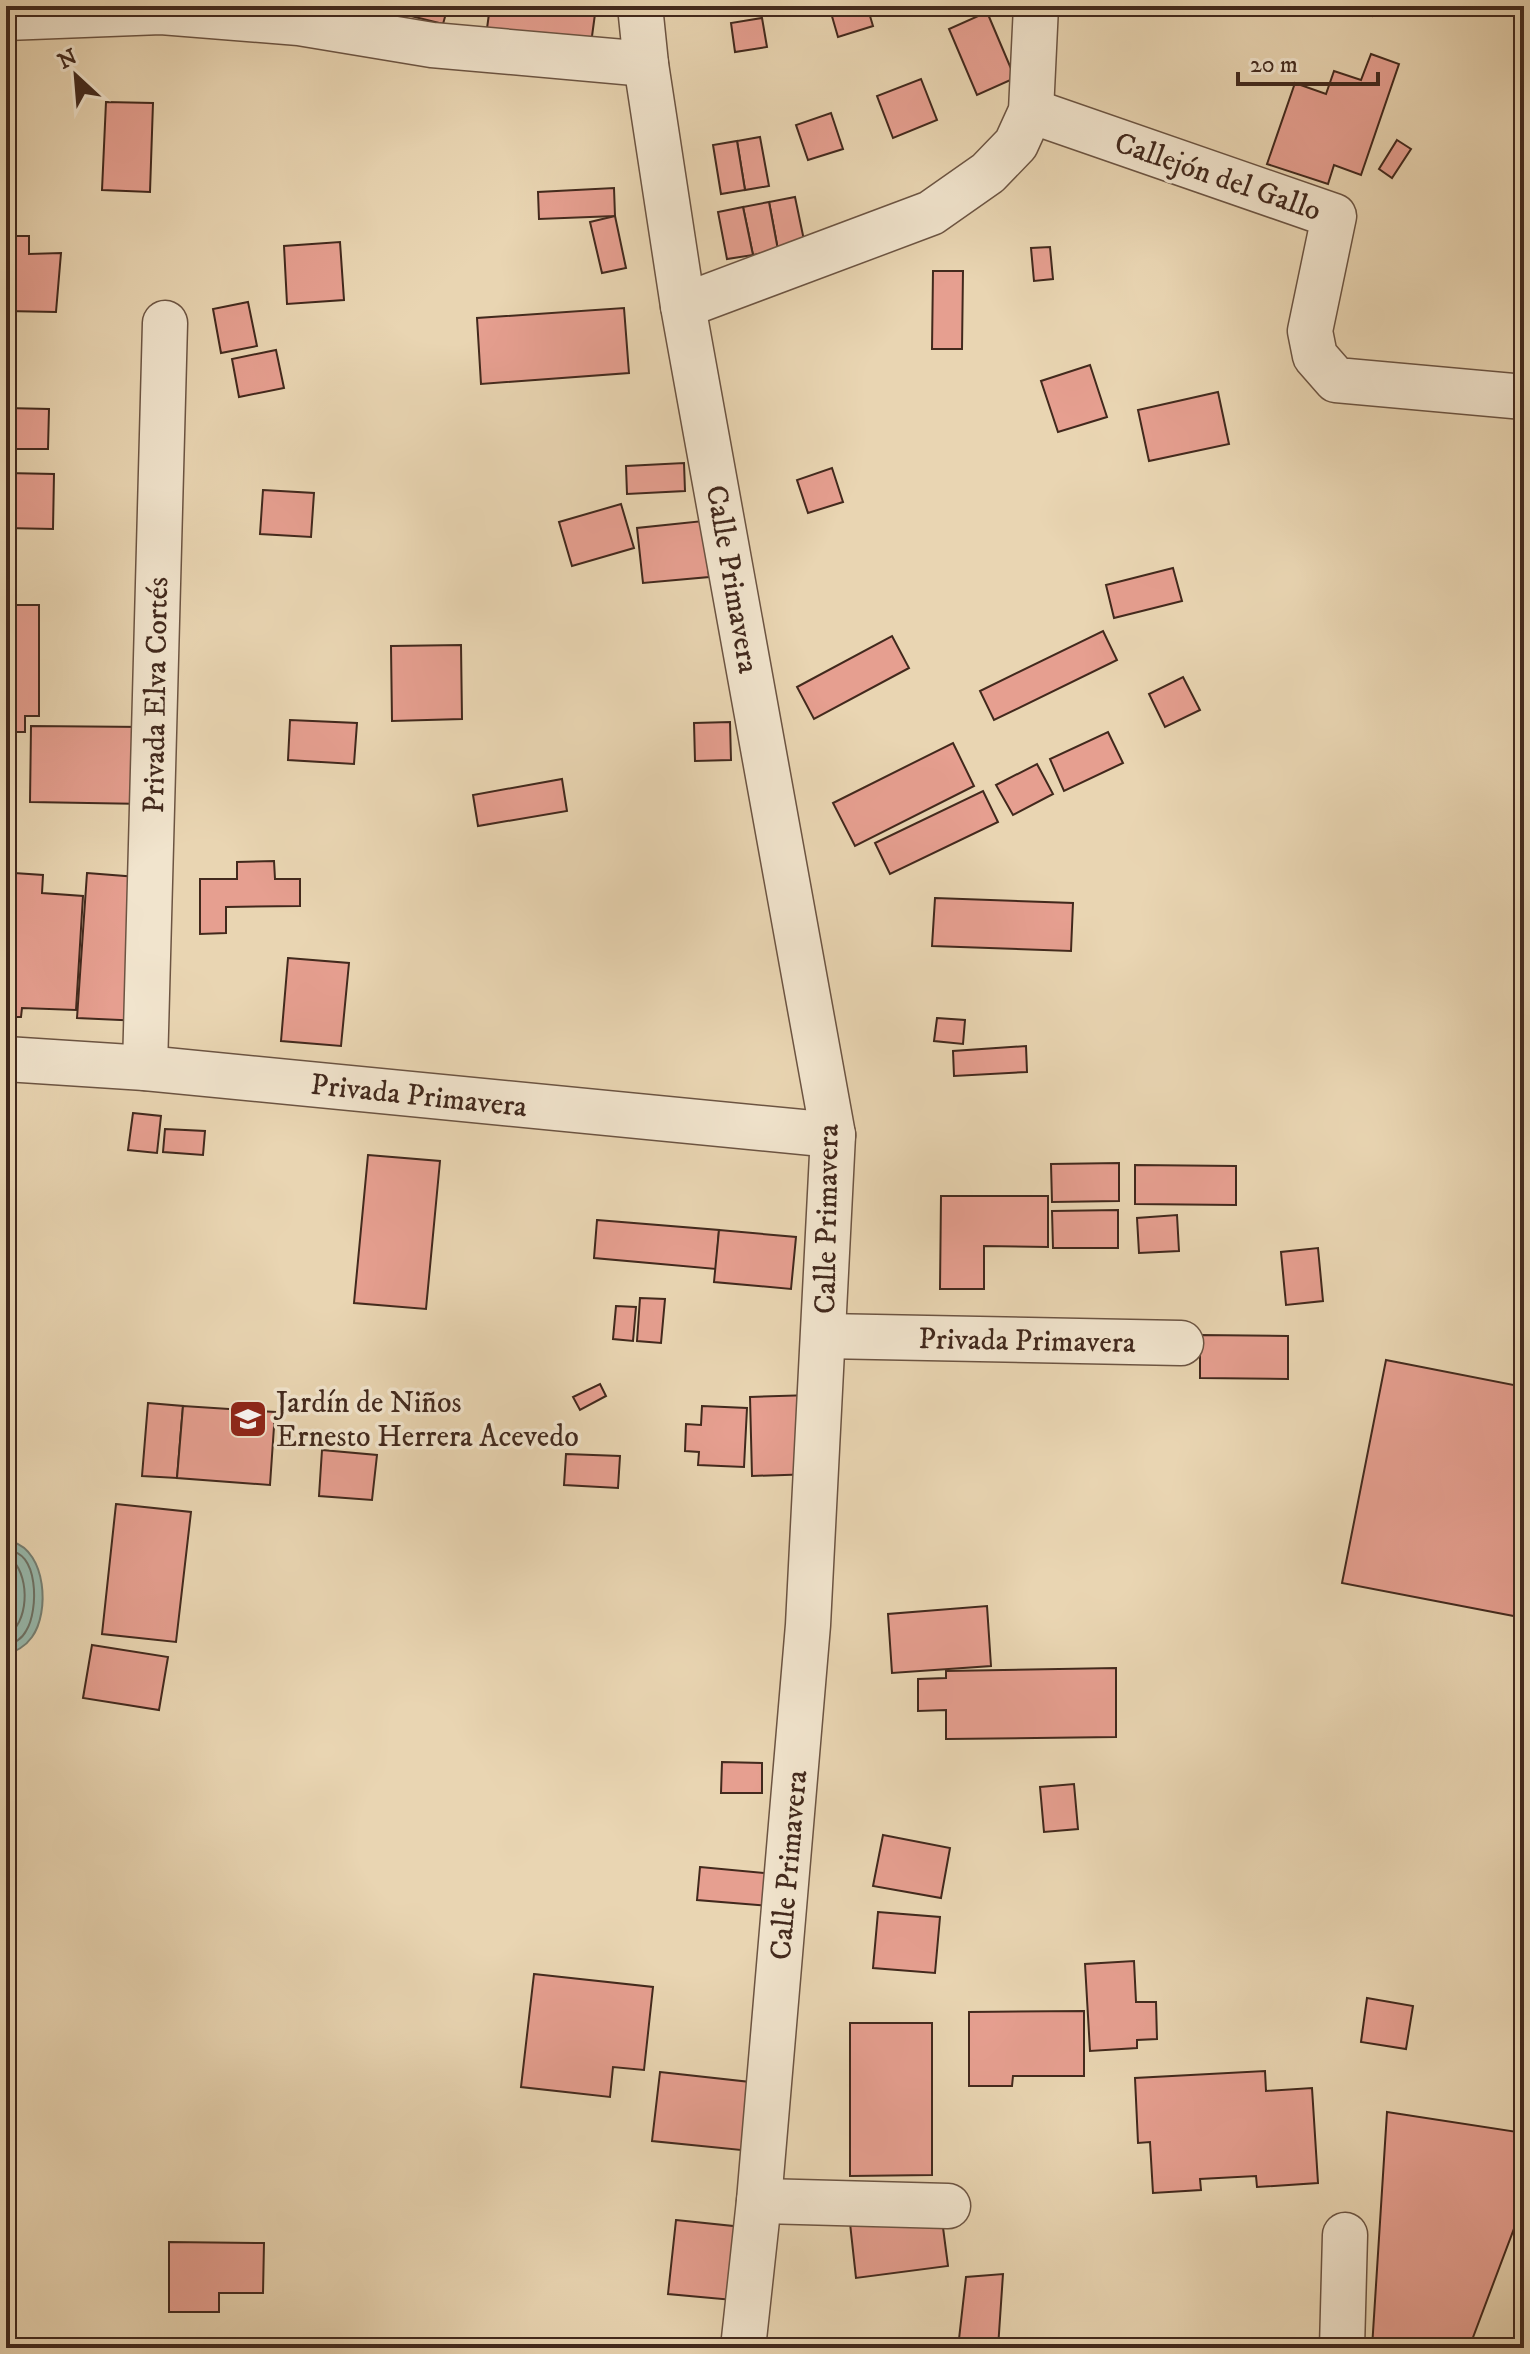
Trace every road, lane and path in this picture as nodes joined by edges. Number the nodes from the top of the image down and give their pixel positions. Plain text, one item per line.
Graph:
1 (640, 6) edge
2 (1036, 6) edge
3 (6, 18) edge
4 (646, 64) junction
5 (1031, 111) junction
6 (683, 306) junction
7 (165, 323) dead end
8 (1524, 397) edge
9 (6, 1059) edge
10 (145, 1068) junction
11 (833, 1135) junction
12 (824, 1336) junction
13 (1181, 1343) dead end
14 (759, 2201) junction
15 (948, 2206) dead end
16 (1345, 2235) dead end
17 (743, 2348) edge
18 (1342, 2348) edge

1 - 4 street, Calle Primavera
2 - 5 street
3 - 4 street
4 - 6 street, Calle Primavera
5 - 6 street
5 - 8 street, Callejón del Gallo
6 - 11 street, Calle Primavera
7 - 10 street, Privada Elva Cortés
9 - 10 street, Privada Primavera
10 - 11 street, Privada Primavera
11 - 12 street, Calle Primavera
12 - 13 street, Privada Primavera
12 - 14 street, Calle Primavera
14 - 15 street
14 - 17 street, Calle Primavera
16 - 18 street

